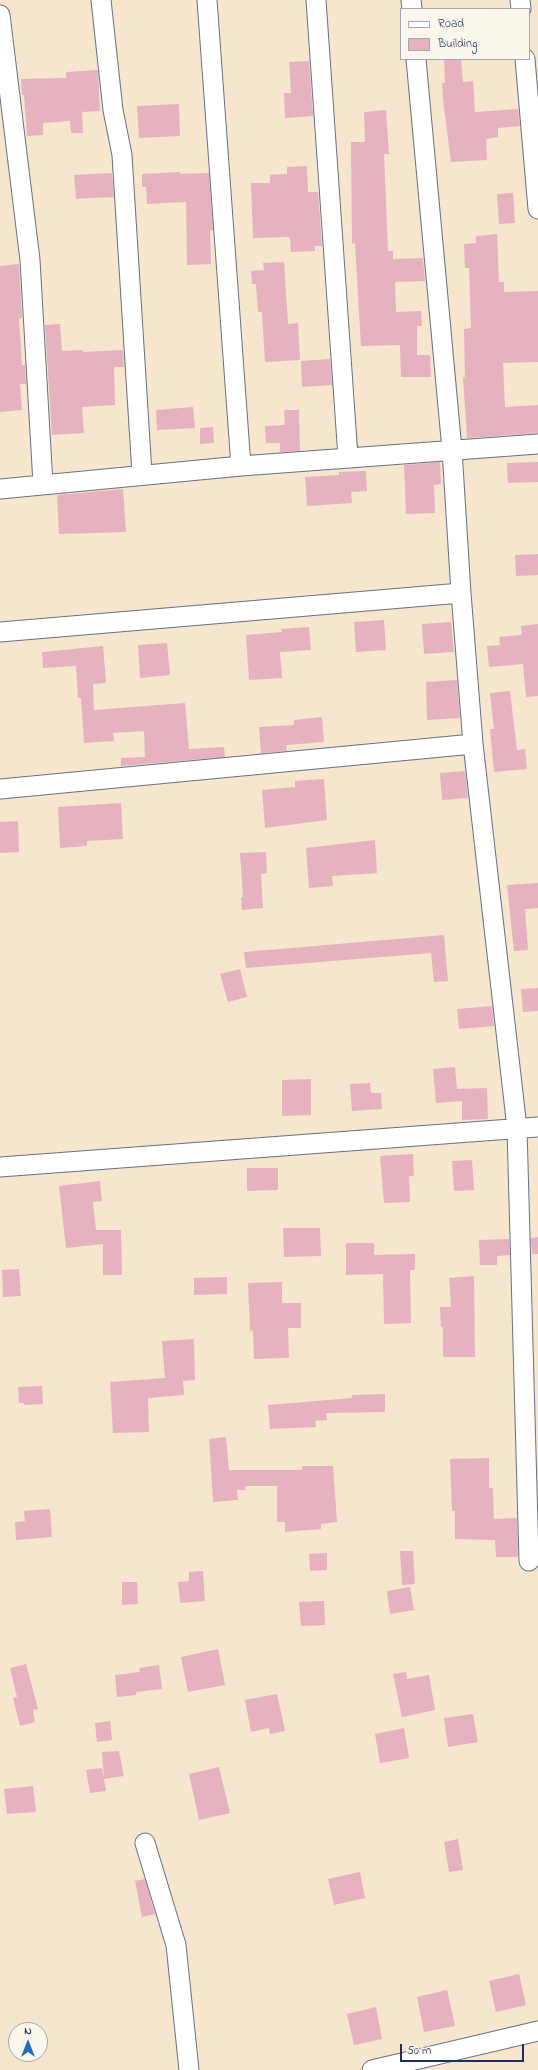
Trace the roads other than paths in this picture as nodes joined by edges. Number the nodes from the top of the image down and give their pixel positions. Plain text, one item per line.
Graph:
1 (101, 0) edge
2 (207, 0) edge
3 (316, 0) edge
4 (0, 15) edge
5 (416, 60) edge
6 (525, 60) edge
7 (538, 209) edge
8 (538, 444) edge
9 (452, 450) junction
10 (348, 457) junction
11 (241, 466) junction
12 (142, 474) junction
13 (43, 484) junction
14 (0, 489) edge
15 (461, 593) junction
16 (0, 632) edge
17 (473, 744) junction
18 (0, 789) edge
19 (538, 1126) edge
20 (517, 1128) junction
21 (0, 1167) edge
22 (529, 1561) dead end
23 (146, 1843) dead end
24 (538, 2031) edge
25 (189, 2070) edge
26 (372, 2070) edge

1 - 12 street
2 - 11 street
3 - 10 street
4 - 13 street
5 - 9 street
6 - 7 street
8 - 9 street
9 - 10 street
9 - 15 street
10 - 11 street
11 - 12 street
12 - 13 street
13 - 14 street
15 - 16 street
15 - 17 street
17 - 18 street
17 - 20 street
19 - 20 street
20 - 21 street
20 - 22 street
23 - 25 street
24 - 26 street

